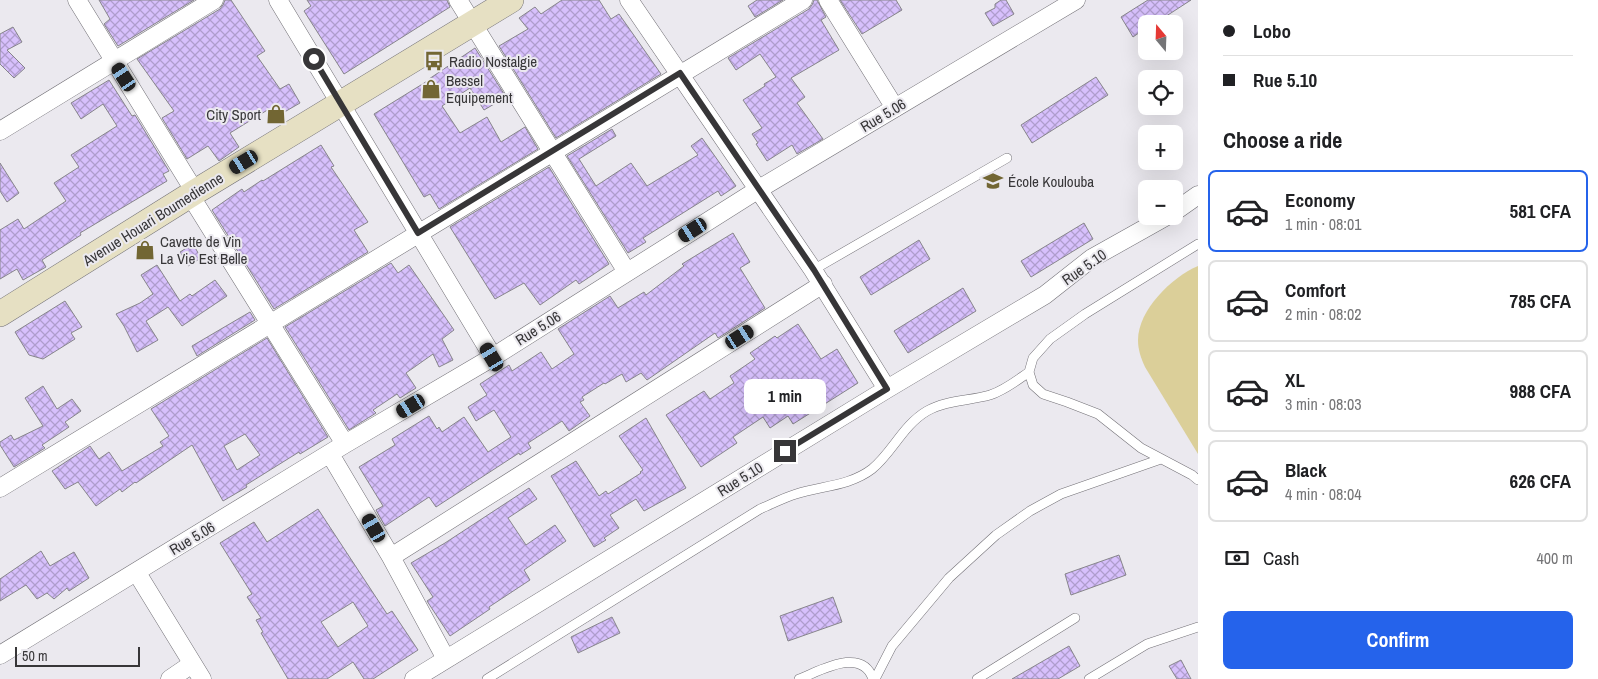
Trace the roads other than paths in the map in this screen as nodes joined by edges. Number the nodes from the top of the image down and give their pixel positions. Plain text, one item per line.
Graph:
1 (77, 0) edge
2 (214, 0) edge
3 (278, 0) edge
4 (458, 0) edge
5 (511, 0) edge
6 (629, 0) edge
7 (802, 0) edge
8 (828, 0) edge
9 (1076, 0) edge
10 (472, 23) junction
11 (115, 62) junction
12 (680, 73) junction
13 (341, 103) junction
14 (895, 108) junction
15 (0, 131) edge
16 (552, 151) junction
17 (1007, 158) dead end
18 (759, 189) junction
19 (193, 193) junction
20 (1198, 195) edge
21 (1183, 206) edge
22 (1151, 225) edge
23 (418, 233) junction
24 (1198, 244) edge
25 (628, 272) junction
26 (818, 277) junction
27 (0, 314) edge
28 (270, 324) junction
29 (492, 357) junction
30 (1029, 372) junction
31 (887, 389) junction
32 (338, 449) junction
33 (1161, 459) junction
34 (1198, 480) edge
35 (0, 488) edge
36 (391, 557) junction
37 (137, 572) junction
38 (1075, 618) dead end
39 (1198, 627) edge
40 (0, 655) edge
41 (446, 659) junction
42 (192, 664) junction
43 (170, 679) edge
44 (202, 679) edge
45 (414, 679) edge
46 (486, 679) edge
47 (799, 679) edge
48 (874, 679) edge
49 (977, 679) edge
50 (1089, 679) edge

1 - 11 street
2 - 11 street
3 - 13 street
4 - 10 street
5 - 10 main road, Avenue Houari Boumedienne
6 - 12 street
7 - 12 street
8 - 14 street
9 - 14 street, Rue 5.06
10 - 13 main road, Avenue Houari Boumedienne
10 - 16 street
11 - 15 street
11 - 19 street
12 - 16 street
12 - 18 street
13 - 19 main road, Avenue Houari Boumedienne
13 - 23 street
14 - 18 street, Rue 5.06
16 - 23 street
16 - 25 street
17 - 26 lane
18 - 25 street, Rue 5.06
18 - 26 street
19 - 27 main road, Avenue Houari Boumedienne
19 - 28 street
20 - 21 street
22 - 31 street, Rue 5.10
23 - 28 street
23 - 29 street
24 - 30 lane
25 - 29 street, Rue 5.06
26 - 31 street
26 - 36 street
28 - 32 street
28 - 35 street
29 - 32 street, Rue 5.06
30 - 33 lane
30 - 46 lane
31 - 41 street, Rue 5.10
32 - 36 street
32 - 37 street, Rue 5.06
33 - 34 lane
33 - 48 lane
36 - 41 street
37 - 40 street, Rue 5.06
37 - 42 street
38 - 49 lane
39 - 50 lane
41 - 45 street, Rue 5.10
42 - 43 street
42 - 44 street
47 - 48 lane

